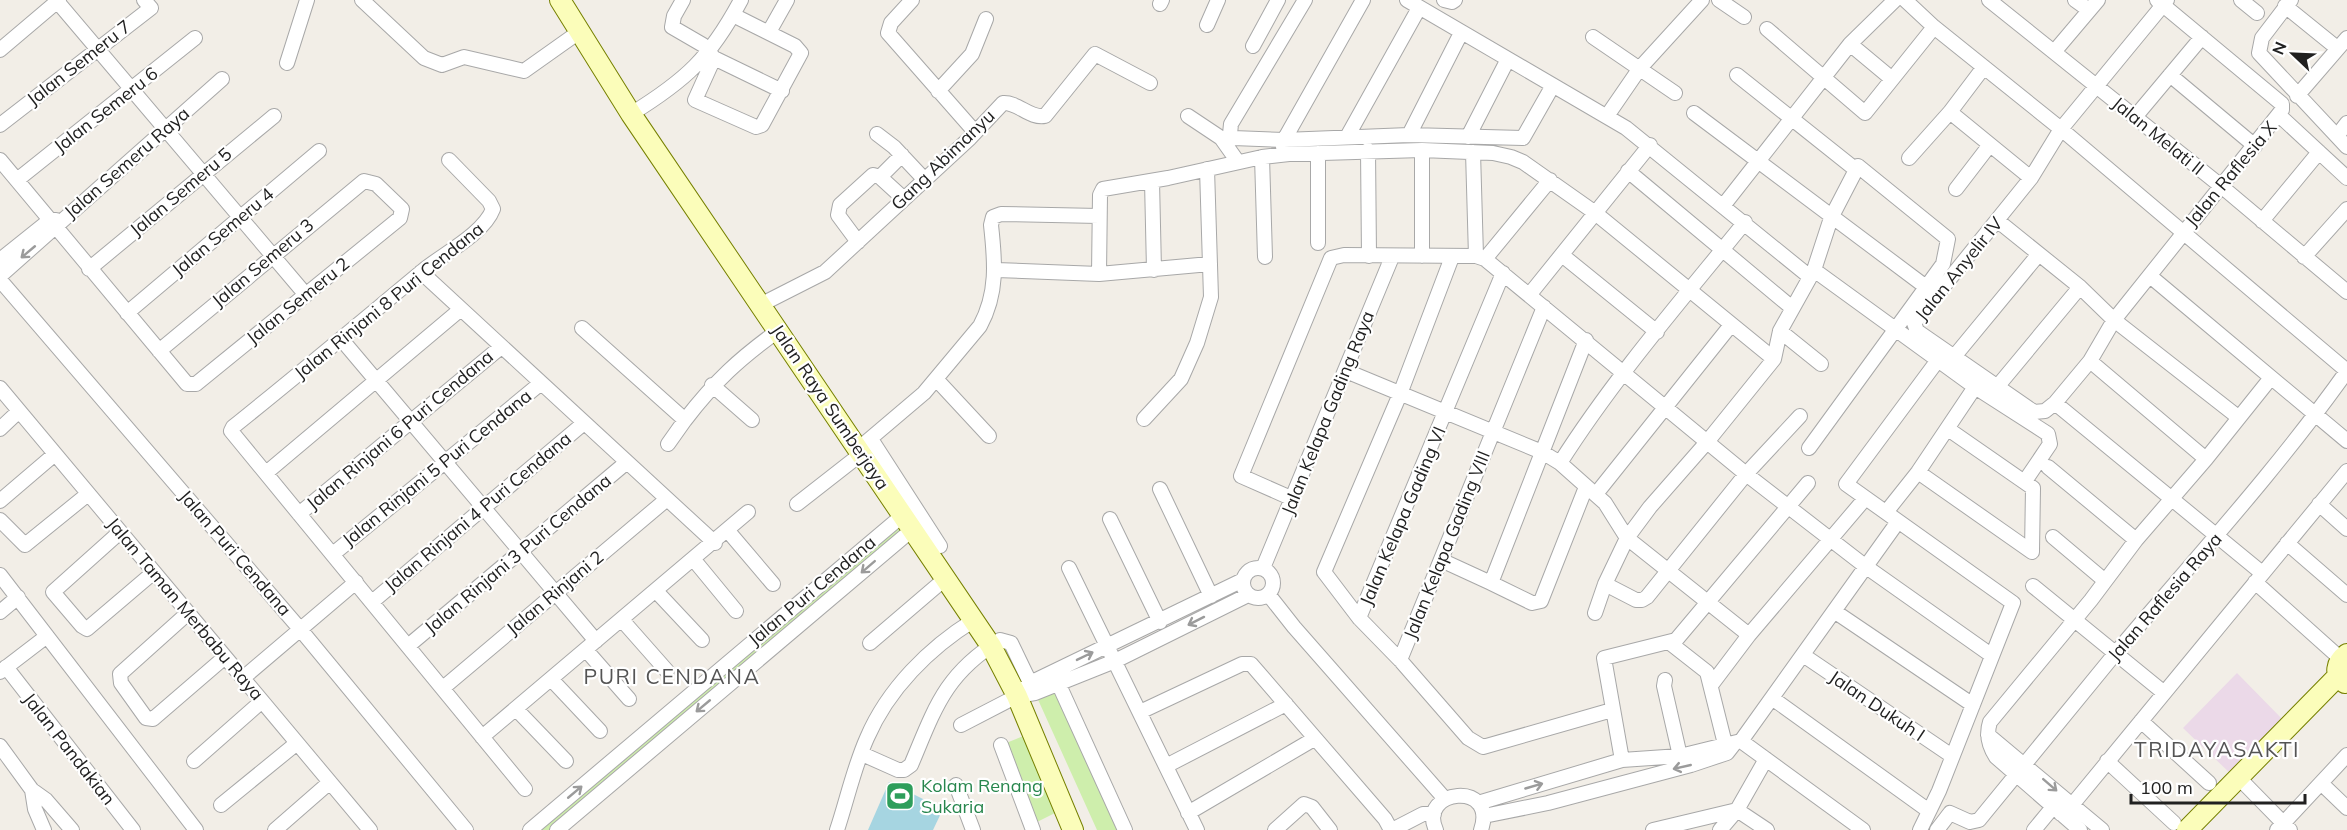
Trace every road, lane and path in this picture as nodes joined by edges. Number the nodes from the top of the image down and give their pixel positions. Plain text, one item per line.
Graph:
1 (57, 0) edge
2 (307, 0) edge
3 (362, 0) edge
4 (560, 0) edge
5 (683, 0) edge
6 (741, 0) edge
7 (787, 0) edge
8 (912, 0) edge
9 (1218, 0) edge
10 (1278, 0) edge
11 (1295, 0) edge
12 (1305, 0) edge
13 (1363, 0) edge
14 (1444, 0) edge
15 (1455, 0) edge
16 (1702, 0) edge
17 (1719, 0) edge
18 (1895, 0) edge
19 (1905, 0) edge
20 (1989, 0) edge
21 (2075, 0) edge
22 (2241, 0) edge
23 (2162, 2) edge
24 (152, 3) edge
25 (2288, 3) edge
26 (1413, 4) edge
27 (2093, 5) edge
28 (2257, 13) dead end
29 (733, 15) junction
30 (1744, 17) dead end
31 (986, 19) dead end
32 (1207, 25) dead end
33 (1934, 27) junction
34 (1767, 29) dead end
35 (579, 32) junction
36 (769, 32) junction
37 (1461, 33) junction
38 (1593, 37) dead end
39 (195, 38) dead end
40 (2202, 38) junction
41 (2347, 38) edge
42 (1850, 44) junction
43 (1253, 46) dead end
44 (2337, 48) junction
45 (96, 49) junction
46 (0, 50) edge
47 (2054, 52) junction
48 (712, 56) junction
49 (1507, 61) junction
50 (287, 63) dead end
51 (1640, 68) junction
52 (1984, 68) junction
53 (1737, 75) dead end
54 (2170, 75) junction
55 (1823, 77) junction
56 (222, 79) dead end
57 (1892, 79) junction
58 (1150, 83) dead end
59 (2096, 86) junction
60 (1552, 87) junction
61 (132, 90) junction
62 (782, 90) junction
63 (938, 91) junction
64 (1675, 93) dead end
65 (2297, 96) junction
66 (1950, 112) junction
67 (1695, 113) dead end
68 (631, 114) junction
69 (274, 116) dead end
70 (1188, 116) dead end
71 (1607, 116) junction
72 (2280, 116) junction
73 (2135, 117) junction
74 (1790, 120) junction
75 (2347, 123) edge
76 (0, 125) edge
77 (2061, 129) junction
78 (166, 130) junction
79 (975, 132) junction
80 (877, 134) dead end
81 (1409, 135) junction
82 (1220, 136) junction
83 (2337, 136) junction
84 (1347, 137) junction
85 (1468, 137) junction
86 (1284, 140) junction
87 (1650, 145) junction
88 (1989, 146) junction
89 (2255, 146) junction
90 (2347, 147) edge
91 (1368, 150) junction
92 (1422, 150) junction
93 (320, 152) dead end
94 (1473, 152) junction
95 (2319, 152) junction
96 (1318, 153) junction
97 (902, 155) junction
98 (1282, 155) junction
99 (1262, 157) junction
100 (1909, 158) dead end
101 (0, 160) edge
102 (450, 160) dead end
103 (1758, 161) junction
104 (1238, 162) junction
105 (1857, 167) junction
106 (1207, 169) junction
107 (1628, 171) junction
108 (203, 174) junction
109 (880, 177) junction
110 (2031, 178) junction
111 (2347, 178) edge
112 (924, 179) junction
113 (17, 180) junction
114 (370, 180) joint
115 (1550, 180) junction
116 (1152, 181) junction
117 (2221, 186) junction
118 (1956, 189) dead end
119 (903, 198) junction
120 (1723, 206) junction
121 (2347, 209) edge
122 (1594, 212) junction
123 (1099, 216) junction
124 (239, 217) junction
125 (1831, 218) junction
126 (1998, 221) junction
127 (2262, 221) junction
128 (1745, 222) junction
129 (56, 223) junction
130 (2182, 232) junction
131 (858, 242) junction
132 (1318, 243) dead end
133 (1722, 251) junction
134 (272, 255) junction
135 (1562, 255) junction
136 (2038, 255) junction
137 (1369, 256) junction
138 (1422, 256) junction
139 (2304, 256) junction
140 (1265, 257) dead end
141 (1392, 257) junction
142 (1452, 257) junction
143 (1480, 258) junction
144 (0, 260) edge
145 (1210, 264) junction
146 (89, 269) junction
147 (996, 270) junction
148 (1154, 270) junction
149 (421, 272) junction
150 (1503, 273) junction
151 (1812, 273) junction
152 (1099, 274) junction
153 (2150, 276) junction
154 (0, 278) edge
155 (1926, 287) junction
156 (2080, 287) junction
157 (2346, 289) edge
158 (1690, 291) junction
159 (1530, 294) junction
160 (306, 295) junction
161 (760, 305) junction
162 (1544, 307) junction
163 (1791, 307) junction
164 (461, 309) junction
165 (127, 313) junction
166 (2114, 320) junction
167 (1731, 325) junction
168 (582, 327) dead end
169 (1895, 329) junction
170 (779, 330) junction
171 (1780, 331) junction
172 (1657, 332) junction
173 (342, 340) junction
174 (1586, 340) junction
175 (501, 346) junction
176 (159, 351) junction
177 (1953, 358) junction
178 (1774, 359) junction
179 (1938, 360) junction
180 (2090, 361) junction
181 (1821, 364) dead end
182 (1346, 371) junction
183 (2347, 371) edge
184 (1623, 374) junction
185 (2270, 378) junction
186 (376, 380) junction
187 (937, 380) junction
188 (541, 383) junction
189 (712, 385) junction
190 (1975, 387) junction
191 (1997, 387) junction
192 (0, 388) edge
193 (1400, 394) junction
194 (2055, 403) junction
195 (1665, 406) junction
196 (19, 411) junction
197 (1446, 413) junction
198 (2316, 415) junction
199 (1800, 416) dead end
200 (2238, 417) junction
201 (1144, 419) dead end
202 (685, 420) junction
203 (752, 420) dead end
204 (410, 421) junction
205 (584, 423) junction
206 (0, 429) edge
207 (1948, 429) junction
208 (1494, 431) junction
209 (989, 436) dead end
210 (2347, 441) edge
211 (1707, 442) junction
212 (668, 444) dead end
213 (863, 447) junction
214 (1809, 447) dead end
215 (1542, 452) junction
216 (55, 454) junction
217 (2206, 459) junction
218 (445, 462) junction
219 (627, 462) junction
220 (1560, 463) junction
221 (2048, 467) dead end
222 (2347, 471) edge
223 (1918, 472) junction
224 (266, 473) junction
225 (1746, 474) junction
226 (2025, 481) junction
227 (1808, 483) dead end
228 (1160, 489) dead end
229 (1591, 490) junction
230 (88, 494) junction
231 (2170, 498) junction
232 (667, 499) junction
233 (1293, 499) junction
234 (0, 501) edge
235 (1863, 501) dead end
236 (797, 504) dead end
237 (2319, 504) junction
238 (1788, 506) junction
239 (483, 507) junction
240 (1887, 511) junction
241 (748, 512) dead end
242 (299, 514) junction
243 (1110, 519) dead end
244 (908, 522) junction
245 (1897, 523) junction
246 (3, 524) edge
247 (2347, 529) edge
248 (728, 531) junction
249 (120, 532) junction
250 (2053, 537) dead end
251 (2217, 537) junction
252 (1627, 538) junction
253 (1829, 539) junction
254 (2136, 540) junction
255 (714, 543) junction
256 (2287, 543) junction
257 (940, 546) dead end
258 (520, 551) junction
259 (333, 554) junction
260 (694, 560) junction
261 (1441, 561) junction
262 (1865, 566) junction
263 (1069, 568) dead end
264 (1263, 568) junction
265 (1669, 569) junction
266 (154, 572) junction
267 (0, 575) edge
268 (946, 578) junction
269 (2258, 578) junction
270 (1243, 580) junction
271 (2104, 580) junction
272 (356, 582) junction
273 (1491, 583) junction
274 (773, 584) dead end
275 (1605, 584) junction
276 (2033, 586) dead end
277 (813, 590) junction
278 (656, 591) junction
279 (555, 593) junction
280 (1268, 594) junction
281 (1248, 595) junction
282 (2347, 595) edge
283 (1211, 596) junction
284 (18, 597) junction
285 (372, 602) junction
286 (1709, 602) junction
287 (825, 605) junction
288 (735, 611) dead end
289 (1834, 611) junction
290 (0, 612) edge
291 (188, 613) junction
292 (1595, 613) dead end
293 (1359, 618) junction
294 (622, 620) junction
295 (974, 620) junction
296 (2074, 621) junction
297 (1160, 622) junction
298 (300, 629) junction
299 (1749, 635) junction
300 (47, 636) junction
301 (702, 640) dead end
302 (1105, 642) junction
303 (870, 643) dead end
304 (1670, 643) junction
305 (991, 645) junction
306 (408, 646) junction
307 (591, 646) junction
308 (2115, 654) junction
309 (1803, 655) junction
310 (1991, 655) junction
311 (225, 657) junction
312 (1400, 660) junction
313 (1115, 661) junction
314 (3, 670) edge
315 (667, 671) dead end
316 (2343, 671) edge
317 (714, 675) junction
318 (243, 678) junction
319 (1055, 678) junction
320 (551, 679) junction
321 (1665, 680) dead end
322 (1712, 684) junction
323 (442, 688) junction
324 (724, 688) junction
325 (1027, 691) junction
326 (2163, 693) junction
327 (1772, 698) junction
328 (629, 699) dead end
329 (262, 701) junction
330 (1286, 704) junction
331 (1973, 705) junction
332 (516, 709) junction
333 (1611, 710) junction
334 (1140, 712) junction
335 (2141, 721) junction
336 (961, 725) dead end
337 (600, 731) dead end
338 (482, 737) junction
339 (1314, 739) junction
340 (297, 743) junction
341 (1732, 745) junction
342 (0, 746) edge
343 (1001, 746) dead end
344 (862, 754) junction
345 (2347, 755) edge
346 (1680, 756) junction
347 (1952, 756) junction
348 (1766, 759) junction
349 (1622, 760) junction
350 (194, 761) dead end
351 (566, 761) dead end
352 (2107, 761) junction
353 (1166, 766) junction
354 (2021, 770) junction
355 (2241, 780) junction
356 (330, 782) junction
357 (2209, 783) dead end
358 (2322, 784) junction
359 (956, 785) dead end
360 (525, 789) dead end
361 (32, 790) junction
362 (1445, 799) junction
363 (221, 805) dead end
364 (2072, 805) junction
365 (2347, 808) edge
366 (1737, 810) junction
367 (2057, 810) junction
368 (1929, 811) junction
369 (1188, 813) junction
370 (1434, 814) junction
371 (1481, 816) edge
372 (1389, 826) edge
373 (2181, 826) edge
374 (363, 827) edge
375 (2283, 828) edge
376 (970, 829) edge
377 (44, 830) edge
378 (72, 830) edge
379 (133, 830) edge
380 (196, 830) edge
381 (275, 830) edge
382 (466, 830) edge
383 (530, 830) edge
384 (557, 830) edge
385 (837, 830) edge
386 (1033, 830) edge
387 (1072, 830) edge
388 (1125, 830) edge
389 (1197, 830) edge
390 (1275, 830) edge
391 (1330, 830) edge
392 (1436, 830) edge
393 (1653, 830) edge
394 (1720, 830) edge
395 (1767, 830) edge
396 (1863, 830) edge
397 (1920, 830) edge
398 (1937, 830) edge
399 (2034, 830) edge
400 (2080, 830) edge
401 (2102, 830) edge
402 (2199, 830) edge

1 - 45 street
1 - 46 street
2 - 50 street
3 - 35 street
4 - 35 street, Jalan Raya Sumberjaya
5 - 48 street
6 - 29 street
7 - 36 street
8 - 63 street
9 - 32 street
10 - 43 street
11 - 82 street
12 - 86 street
13 - 86 street
14 - 15 street
16 - 51 street
17 - 30 street
18 - 42 street
19 - 33 street
20 - 47 street, Jalan Melati II
21 - 27 street
22 - 28 street
23 - 40 street
23 - 59 street, Jalan Anyelir IV
24 - 45 street, Jalan Semeru 7
25 - 44 street
25 - 65 street
26 - 37 street
26 - 84 street
27 - 47 street
29 - 36 street
29 - 48 street
31 - 63 street
33 - 52 street
33 - 57 street
34 - 55 street
35 - 68 street, Jalan Raya Sumberjaya
36 - 62 street
37 - 49 street
37 - 81 street
38 - 51 street
39 - 61 street, Jalan Semeru 6
40 - 54 street
40 - 72 street
41 - 44 street
42 - 55 street
42 - 57 street
44 - 65 street
45 - 61 street
45 - 76 street, Jalan Semeru 7
47 - 59 street, Jalan Melati II
48 - 62 street
48 - 62 street
48 - 68 street
49 - 60 street
49 - 85 street
51 - 64 street
51 - 71 street
52 - 66 street
52 - 77 street
53 - 74 street
54 - 73 street
54 - 89 street
55 - 57 street
55 - 74 street
56 - 78 street, Jalan Semeru Raya
58 - 79 street, Gang Abimanyu
59 - 73 street, Jalan Melati II
59 - 77 street, Jalan Anyelir IV
60 - 71 street
60 - 85 street
61 - 78 street
61 - 113 street, Jalan Semeru 6
63 - 79 street
65 - 83 street
66 - 88 street
66 - 100 street
67 - 103 street
68 - 161 street, Jalan Raya Sumberjaya
69 - 108 street, Jalan Semeru 5
70 - 82 street
71 - 87 street
72 - 89 street, Jalan Raflesia X
72 - 95 street
73 - 117 street, Jalan Melati II
74 - 103 street
74 - 105 street
75 - 83 street
77 - 110 street, Jalan Anyelir IV
77 - 130 street
78 - 108 street
78 - 129 street, Jalan Semeru Raya
79 - 112 street, Gang Abimanyu
80 - 97 street
81 - 84 street
81 - 85 street
82 - 104 street
83 - 90 street
84 - 86 street
86 - 98 street
87 - 107 street
87 - 120 street
88 - 110 street
88 - 118 street
89 - 117 street, Jalan Raflesia X
91 - 92 street
91 - 96 street
91 - 137 street
92 - 94 street
92 - 138 street
93 - 124 street, Jalan Semeru 4
94 - 115 street
94 - 143 street
95 - 111 street
95 - 127 street
96 - 98 street
96 - 132 street
97 - 109 street
97 - 112 street
98 - 99 street
99 - 104 street
99 - 140 street
101 - 113 street
102 - 149 street, Jalan Rinjani 8 Puri Cendana
103 - 120 street
103 - 125 street
104 - 106 street
105 - 125 street
105 - 155 street
106 - 116 street
106 - 145 street
107 - 122 street
107 - 133 street
108 - 124 street
108 - 146 street, Jalan Semeru 5
109 - 119 street
109 - 131 street
110 - 126 street, Jalan Anyelir IV
112 - 119 street, Gang Abimanyu
113 - 129 street
114 - 134 street, Jalan Semeru 3
114 - 160 street, Jalan Semeru 2
115 - 122 street
115 - 143 street
116 - 123 street
116 - 148 street
117 - 127 street, Jalan Melati II
117 - 130 street, Jalan Raflesia X
119 - 131 street, Gang Abimanyu
120 - 128 street
121 - 139 street
122 - 135 street
122 - 158 street
123 - 147 street
123 - 152 street
124 - 134 street
124 - 165 street, Jalan Semeru 4
125 - 151 street
125 - 155 street
126 - 136 street
126 - 177 street, Jalan Anyelir IV
127 - 139 street, Jalan Melati II
128 - 133 street
128 - 151 street
129 - 144 street, Jalan Semeru Raya
129 - 146 street
129 -> 154 street, Jalan Semeru Raya
130 - 153 street, Jalan Raflesia X
130 - 183 street
131 - 161 street, Gang Abimanyu
133 - 158 street
133 - 163 street
134 - 160 street
134 - 176 street, Jalan Semeru 3
135 - 159 street
135 - 172 street
136 - 156 street
136 - 177 street
137 - 141 street
137 - 233 street
138 - 141 street
138 - 142 street
139 - 157 street, Jalan Melati II
141 - 182 street, Jalan Kelapa Gading Raya
142 - 143 street
142 - 193 street
143 - 150 street
145 - 148 street
145 - 201 street
146 - 165 street
147 - 152 street
147 - 187 street
148 - 152 street
149 - 164 street
149 - 173 street, Jalan Rinjani 8 Puri Cendana
150 - 159 street
150 - 197 street, Jalan Kelapa Gading VI
151 - 163 street
151 - 169 street
153 - 166 street, Jalan Raflesia X
153 - 185 street
154 - 298 street, Jalan Puri Cendana
155 - 169 street
156 - 166 street
156 - 191 street
158 - 167 street
158 - 172 street
159 - 162 street
160 - 176 street, Jalan Semeru 2
161 - 170 street, Jalan Raya Sumberjaya
162 - 174 street
162 - 208 street, Jalan Kelapa Gading VIII
163 - 171 street
164 - 175 street
164 - 186 street
165 - 176 street
166 - 180 street, Jalan Raflesia X
166 - 200 street
167 - 178 street
167 - 195 street
168 - 202 street
169 - 179 street
169 - 214 street
170 - 189 street
170 - 213 street, Jalan Raya Sumberjaya
171 - 178 street
171 - 181 street
172 - 184 street
173 - 186 street
173 - 224 street, Jalan Rinjani 8 Puri Cendana
174 - 184 street
174 - 215 street
175 - 188 street
175 - 204 street, Jalan Rinjani 6 Puri Cendana
177 - 191 street, Jalan Anyelir IV
178 - 211 street
179 - 190 street
179 - 240 street
180 - 194 street, Jalan Raflesia X
180 - 217 street
182 - 193 street
182 - 233 street, Jalan Kelapa Gading Raya
183 - 198 street, Jalan Raflesia Raya
184 - 195 street
184 - 220 street
185 - 198 street
185 - 200 street
186 - 204 street
186 - 224 street
187 - 209 street
187 - 213 street
188 - 205 street
188 - 218 street, Jalan Rinjani 5 Puri Cendana
189 - 202 street
189 - 203 street
190 - 207 street
190 - 226 street
191 - 194 street, Jalan Anyelir IV
192 - 196 street, Jalan Taman Merbabu Raya
193 - 197 street
193 - 293 street
194 - 231 street
195 - 211 street
195 - 229 street
196 - 206 street
196 - 216 street, Jalan Taman Merbabu Raya
197 - 208 street
197 - 293 street, Jalan Kelapa Gading VI
198 - 210 street
198 - 251 street, Jalan Raflesia Raya
199 - 225 street
200 - 217 street
202 - 212 street
204 - 218 street
204 - 242 street, Jalan Rinjani 6 Puri Cendana
205 - 219 street
205 - 239 street, Jalan Rinjani 4 Puri Cendana
207 - 223 street
207 - 226 street
208 - 215 street
208 - 261 street, Jalan Kelapa Gading VIII
211 - 225 street
211 - 252 street
213 - 236 street
213 - 244 street, Jalan Raya Sumberjaya
213 - 257 street
215 - 220 street
215 - 273 street
216 - 230 street, Jalan Taman Merbabu Raya
216 - 234 street
217 - 231 street
218 - 239 street
218 - 259 street, Jalan Rinjani 5 Puri Cendana
219 - 232 street
219 - 258 street, Jalan Rinjani 3 Puri Cendana
220 - 229 street
221 - 254 street
222 - 237 street
223 - 226 street
223 - 240 street
224 - 242 street
225 - 238 street
225 - 265 street
227 - 238 street
228 - 283 street
229 - 252 street
229 - 273 street
230 - 246 street
230 - 249 street, Jalan Taman Merbabu Raya
231 - 251 street
231 - 254 street
232 - 255 street
232 - 279 street, Jalan Rinjani 2
233 - 264 street, Jalan Kelapa Gading Raya
235 - 253 street
237 - 247 street
237 - 256 street
238 - 253 street
238 - 286 street
239 - 258 street
239 - 285 street, Jalan Rinjani 4 Puri Cendana
240 - 245 street
241 - 248 street
242 - 259 street
243 - 297 street
244 - 268 street, Jalan Raya Sumberjaya
244 - 277 street, Jalan Puri Cendana
244 -> 287 street, Jalan Puri Cendana
245 - 262 street
245 - 310 street
248 - 255 street
248 - 274 street
249 - 266 street, Jalan Taman Merbabu Raya
249 - 266 street
250 - 271 street
251 - 269 street
251 - 308 street, Jalan Raflesia Raya
252 - 265 street
252 - 275 street
253 - 262 street
253 - 299 street
254 - 271 street
255 - 260 street
256 - 269 street
256 - 282 street
258 - 279 street
258 - 306 street, Jalan Rinjani 3 Puri Cendana
259 - 272 street
260 - 278 street
260 - 288 street
261 - 273 street
261 - 312 street, Jalan Kelapa Gading VIII
262 - 289 street
262 - 310 street
263 - 302 street
264 - 270 street
264 - 280 street
265 - 275 street
265 - 286 street
266 - 291 street, Jalan Taman Merbabu Raya
267 - 284 street
268 - 295 street, Jalan Raya Sumberjaya
268 - 303 street
269 - 316 street
269 - 326 street
270 - 281 street
270 - 283 street
271 - 296 street
272 - 285 street
272 - 298 street
275 - 292 street
276 - 296 street
277 - 287 street
277 - 317 street, Jalan Puri Cendana
278 - 294 street
278 - 301 street
279 - 307 street
279 - 323 street, Jalan Rinjani 2
280 - 281 street
280 - 362 street
281 -> 313 street
283 - 297 street
284 - 290 street
284 - 300 street
285 - 306 street
286 - 299 street
286 - 304 street
287 - 324 street, Jalan Puri Cendana
289 - 309 street
289 - 331 street
291 - 311 street, Jalan Taman Merbabu Raya
291 - 311 street
293 - 312 street
294 - 307 street
294 - 315 street
295 - 305 street, Jalan Raya Sumberjaya
295 - 344 street
296 - 308 street
296 - 354 street
297 - 302 street
298 - 318 street
298 - 382 street, Jalan Puri Cendana
299 - 322 street
300 - 314 street
300 - 380 street
302 - 313 street
319 -> 302 street
304 - 322 street
304 - 333 street
305 - 325 street, Jalan Raya Sumberjaya
305 - 344 street
306 - 323 street
307 - 320 street
307 - 328 street
308 - 326 street
308 - 354 street, Jalan Raflesia Raya
309 - 327 street
309 - 347 street, Jalan Dukuh I
310 - 331 street
311 - 318 street, Jalan Taman Merbabu Raya
312 - 333 street
313 - 319 street
313 - 334 street
314 - 379 street, Jalan Pandakian
316 - 355 street
317 - 324 street
383 -> 317 street, Jalan Puri Cendana
318 - 329 street, Jalan Taman Merbabu Raya
319 - 325 street
319 - 388 street
320 - 332 street
320 - 337 street
321 - 346 street
322 - 341 street
323 - 338 street
324 -> 384 street, Jalan Puri Cendana
325 - 336 street
325 - 387 street, Jalan Raya Sumberjaya
326 - 335 street
327 - 341 street
327 - 368 street
329 - 340 street, Jalan Taman Merbabu Raya
329 - 350 street
330 - 334 street
330 - 339 street
330 - 353 street
331 - 347 street
332 - 338 street
332 - 351 street
333 - 349 street
334 - 353 street
335 - 352 street
335 - 357 street
338 - 360 street
339 - 369 street
339 - 372 street
340 - 356 street, Jalan Taman Merbabu Raya
340 - 363 street
341 - 346 street
341 - 348 street
341 -> 371 street
342 - 361 street
343 - 386 street
344 - 385 street
345 - 358 street
346 - 349 street
347 - 368 street
348 - 366 street
348 - 396 street
371 -> 349 street
352 - 364 street
352 - 373 street
353 - 369 street
354 -> 364 street
354 - 367 street
354 - 398 street, Jalan Raflesia Raya
355 - 373 street
355 - 375 street
355 - 402 street
356 - 374 street, Jalan Taman Merbabu Raya
356 - 381 street
358 - 365 street
358 - 375 street
359 - 376 street
361 - 377 street
361 - 378 street
362 - 370 street
362 - 371 street
364 - 367 street
364 - 401 street
366 - 393 street
366 - 394 street
366 - 395 street
367 - 399 street
367 - 400 street
368 - 397 street
369 - 389 street
370 - 372 street
370 - 392 street
390 - 391 street

